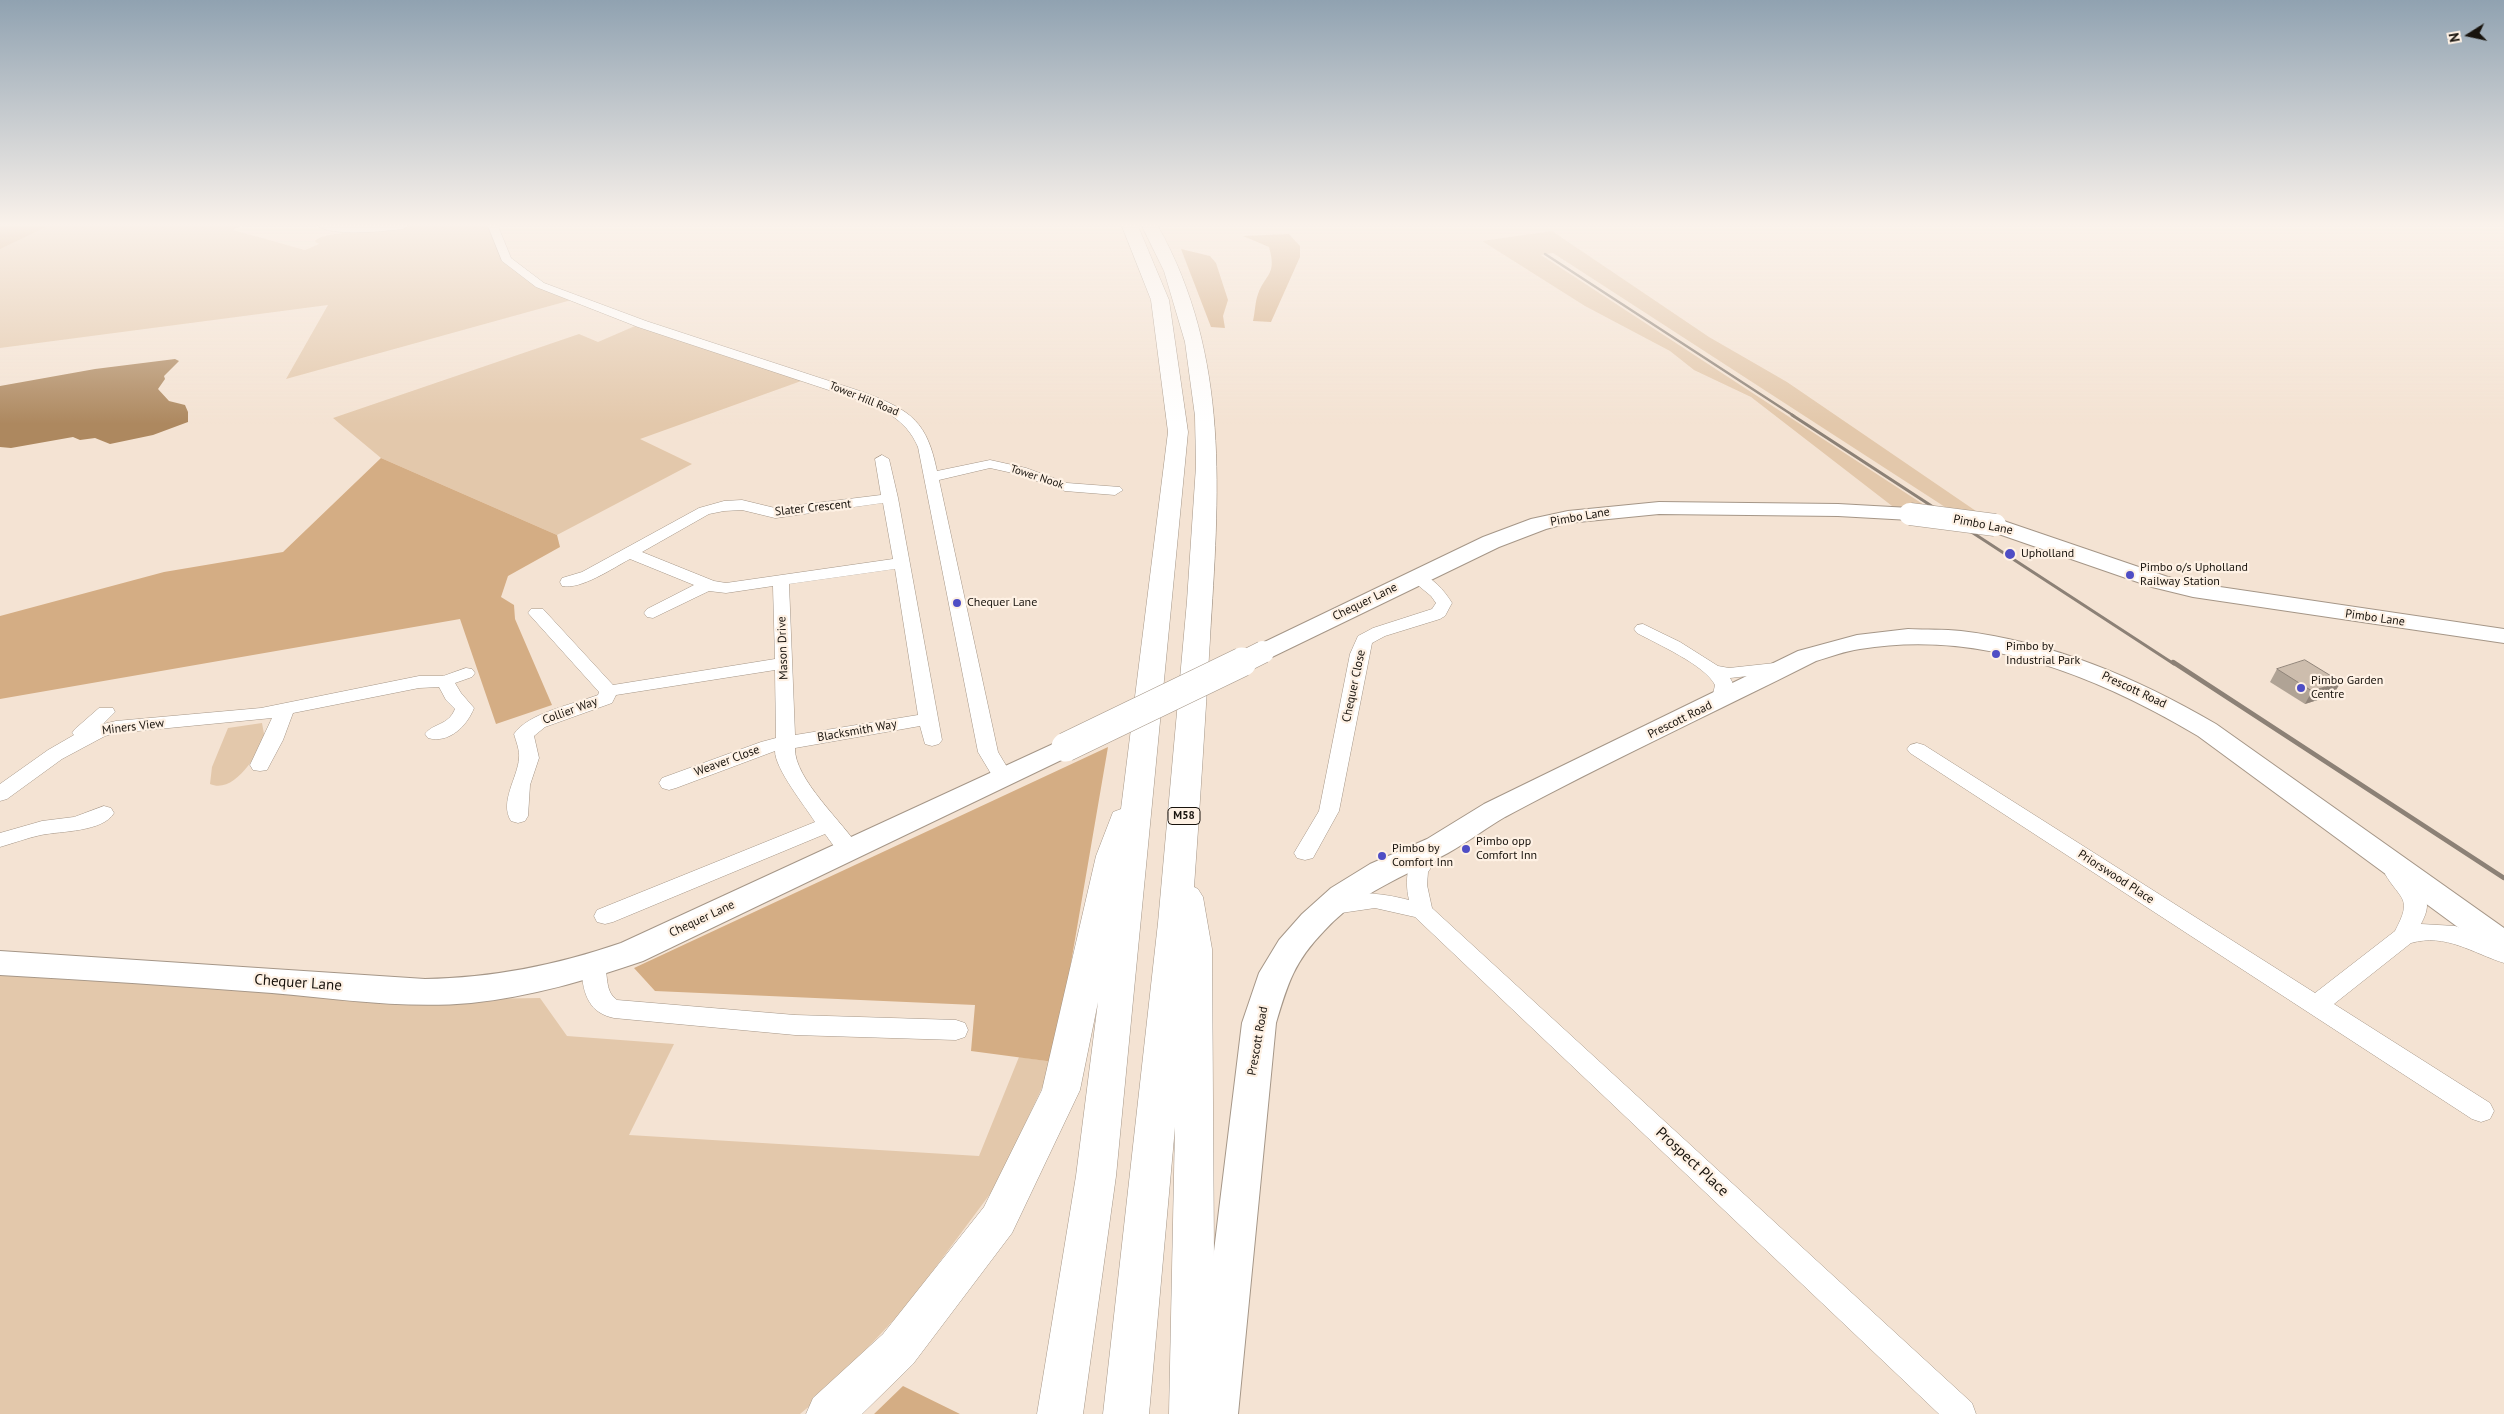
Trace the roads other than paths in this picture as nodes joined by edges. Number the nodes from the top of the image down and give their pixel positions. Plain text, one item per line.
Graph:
1 (558, 292) edge
2 (1157, 292) edge
3 (1180, 292) edge
4 (882, 459) dead end
5 (931, 477) junction
6 (1115, 490) dead end
7 (890, 498) junction
8 (1512, 533) joint
9 (629, 553) junction
10 (903, 569) junction
11 (1416, 577) junction
12 (781, 580) junction
13 (568, 582) dead end
14 (707, 585) junction
15 (537, 613) dead end
16 (653, 613) dead end
17 (1643, 629) dead end
18 (2504, 636) edge
19 (784, 664) junction
20 (1787, 666) junction
21 (1713, 671) junction
22 (466, 673) dead end
23 (445, 681) junction
24 (609, 691) junction
25 (1721, 699) junction
26 (285, 709) junction
27 (106, 712) dead end
28 (929, 719) junction
29 (435, 734) dead end
30 (932, 740) dead end
31 (72, 742) junction
32 (786, 743) junction
33 (1918, 749) dead end
34 (1143, 763) junction
35 (260, 765) dead end
36 (1003, 777) junction
37 (669, 782) dead end
38 (0, 794) edge
39 (104, 813) dead end
40 (518, 816) dead end
41 (828, 825) junction
42 (0, 840) edge
43 (1437, 846) junction
44 (849, 849) junction
45 (2374, 852) junction
46 (1305, 853) dead end
47 (1181, 856) junction
48 (1328, 908) junction
49 (1422, 911) junction
50 (605, 916) dead end
51 (2403, 937) junction
52 (2504, 946) edge
53 (2504, 954) edge
54 (0, 963) edge
55 (594, 966) junction
56 (2316, 1005) junction
57 (956, 1030) dead end
58 (2481, 1111) dead end
59 (1067, 1368) junction
60 (829, 1414) edge
61 (1054, 1414) edge
62 (1060, 1414) edge
63 (1126, 1414) edge
64 (1192, 1414) edge
65 (1216, 1414) edge
66 (1961, 1414) edge

1 - 5 street, Tower Hill Road
2 - 34 highway
3 - 47 highway, M58
4 - 7 street
5 - 6 street, Tower Nook
5 - 36 street, Tower Hill Road
7 - 9 street, Slater Crescent
7 - 10 street
8 - 11 street, Chequer Lane
8 - 18 street, Pimbo Lane, bridge
9 - 13 street, Slater Crescent
9 - 14 street
10 - 12 street
10 - 28 street
11 - 36 street, Chequer Lane, bridge
11 - 46 street, Chequer Close
12 - 14 street
12 - 19 street, Mason Drive
14 - 16 street
15 - 24 street, Collier Way
17 - 21 street
19 - 24 street, Collier Way
19 - 32 street, Mason Drive
20 - 21 street
20 - 25 street, Prescott Road
20 - 45 street, Prescott Road
21 - 25 street
22 - 23 street, Miners View
23 - 26 street, Miners View
23 - 29 street
24 - 40 street, Collier Way
25 - 43 street, Prescott Road
26 - 31 street, Miners View
26 - 35 street
27 - 31 street
28 - 30 street
28 - 32 street, Blacksmith Way
31 - 38 street, Miners View
32 - 37 street, Weaver Close
32 - 41 street, Mason Drive
33 - 56 street, Priorswood Place
34 - 59 highway
34 - 60 highway
36 - 44 street, Chequer Lane
39 - 42 street
41 - 44 street, Mason Drive
41 - 50 street
43 - 48 street, Prescott Road
43 - 49 street, Prospect Place
44 - 55 street, Chequer Lane
45 - 51 street
45 - 52 street, Prescott Road
47 - 63 highway, M58
47 - 64 highway
48 - 49 street, Prospect Place
48 - 65 street, Prescott Road
49 - 66 street, Prospect Place
51 - 53 street
51 - 56 street
54 - 55 street, Chequer Lane
55 - 57 street
56 - 58 street, Priorswood Place
59 - 61 highway
59 - 62 highway

